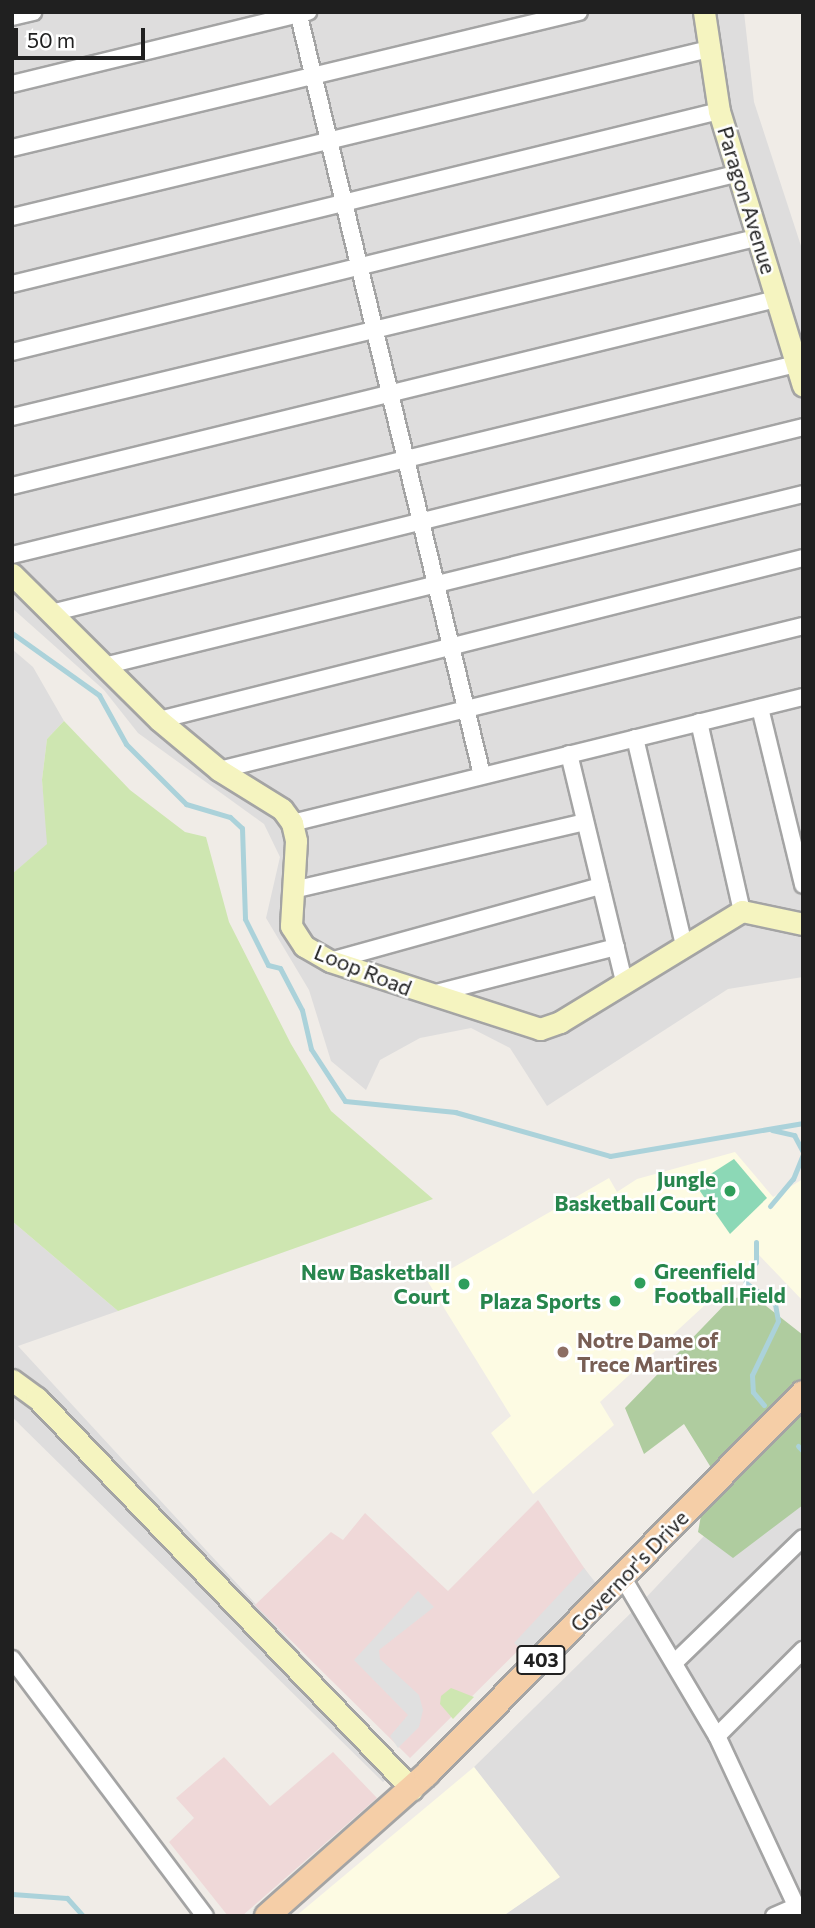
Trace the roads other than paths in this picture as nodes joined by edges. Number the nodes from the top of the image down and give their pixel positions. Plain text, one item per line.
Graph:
1 (33, 12) edge
2 (579, 12) edge
3 (704, 12) edge
4 (302, 13) edge
5 (12, 17) edge
6 (709, 49) junction
7 (313, 76) junction
8 (12, 84) edge
9 (719, 111) junction
10 (329, 141) junction
11 (12, 148) edge
12 (740, 173) junction
13 (344, 203) junction
14 (12, 217) edge
15 (760, 237) junction
16 (359, 266) junction
17 (12, 284) edge
18 (776, 299) junction
19 (374, 327) junction
20 (12, 352) edge
21 (796, 363) junction
22 (803, 385) edge
23 (390, 392) junction
24 (12, 417) edge
25 (803, 427) edge
26 (405, 457) junction
27 (12, 486) edge
28 (803, 494) edge
29 (421, 521) junction
30 (12, 555) edge
31 (803, 558) edge
32 (12, 574) edge
33 (436, 584) junction
34 (55, 612) junction
35 (803, 626) edge
36 (451, 646) junction
37 (108, 665) junction
38 (803, 697) edge
39 (760, 708) junction
40 (466, 709) junction
41 (159, 720) junction
42 (699, 722) junction
43 (635, 738) junction
44 (569, 754) junction
45 (219, 770) junction
46 (482, 775) junction
47 (292, 822) junction
48 (585, 822) junction
49 (803, 885) edge
50 (601, 886) junction
51 (293, 890) junction
52 (743, 911) junction
53 (803, 924) edge
54 (684, 946) junction
55 (616, 947) junction
56 (330, 961) junction
57 (624, 981) junction
58 (427, 995) junction
59 (12, 1361) edge
60 (12, 1380) edge
61 (803, 1394) edge
62 (37, 1398) junction
63 (803, 1538) edge
64 (623, 1578) junction
65 (802, 1651) edge
66 (12, 1659) edge
67 (675, 1662) junction
68 (717, 1737) junction
69 (412, 1788) junction
70 (799, 1911) edge
71 (205, 1916) edge
72 (267, 1916) edge
73 (774, 1916) edge

1 - 5 street
2 - 7 street
3 - 6 street, Paragon Avenue
4 - 7 street
4 - 8 street
6 - 9 street, Paragon Avenue
6 - 10 street
7 - 10 street
7 - 11 street
9 - 12 street, Paragon Avenue
9 - 13 street
10 - 13 street
10 - 14 street
12 - 15 street, Paragon Avenue
12 - 16 street
13 - 16 street
13 - 17 street
15 - 18 street, Paragon Avenue
15 - 19 street
16 - 19 street
16 - 20 street
18 - 21 street, Paragon Avenue
18 - 23 street
19 - 23 street
19 - 24 street
21 - 22 street, Paragon Avenue
21 - 26 street
23 - 26 street
23 - 27 street
25 - 29 street
26 - 29 street
26 - 30 street
28 - 33 street
29 - 33 street
29 - 34 street
31 - 36 street
32 - 34 street
33 - 36 street
33 - 37 street
34 - 37 street
35 - 40 street
36 - 40 street
36 - 41 street
37 - 41 street
38 - 39 street
39 - 42 street
39 - 49 street
40 - 45 street
40 - 46 street
41 - 45 street
42 - 43 street
42 - 52 street
43 - 44 street
43 - 54 street
44 - 46 street
44 - 48 street
45 - 47 street
46 - 47 street
47 - 51 street, Loop Road
48 - 50 street
48 - 51 street
50 - 55 street
50 - 56 street
51 - 56 street, Loop Road
52 - 53 street
52 - 54 street, Loop Road
54 - 57 street, Loop Road
55 - 57 street
55 - 58 street
56 - 58 street, Loop Road
57 - 58 street, Loop Road
59 - 62 street
60 - 62 street
61 - 64 main road, Governor's Drive / 403
62 - 69 street
63 - 67 street
64 - 67 street
64 - 69 main road, Governor's Drive / 403
65 - 68 street
66 - 71 street
67 - 68 street
68 - 70 street
69 - 72 main road, Governor's Drive / 403
70 - 73 street

